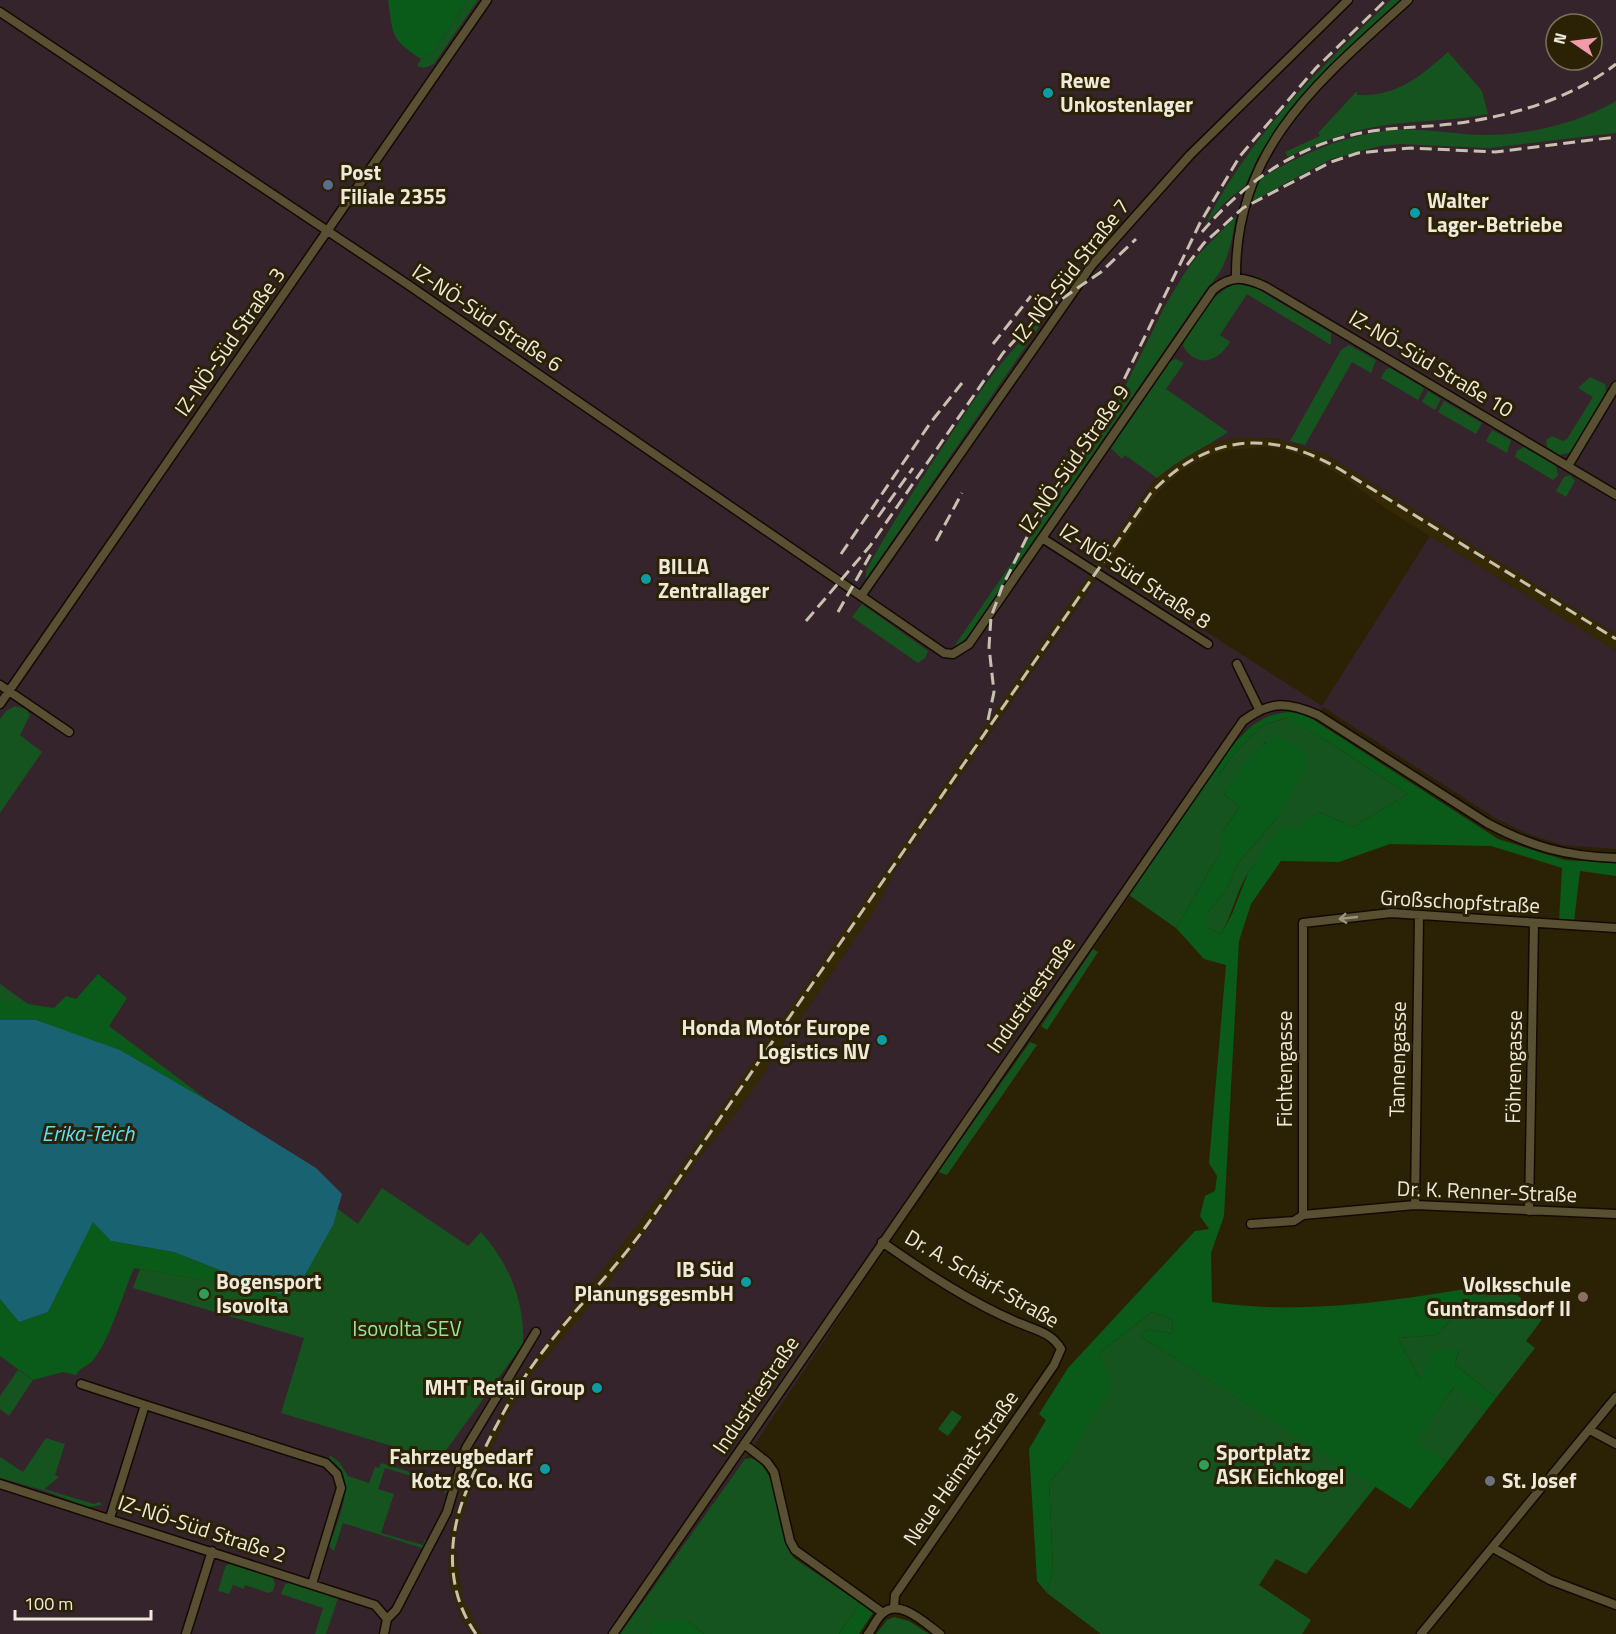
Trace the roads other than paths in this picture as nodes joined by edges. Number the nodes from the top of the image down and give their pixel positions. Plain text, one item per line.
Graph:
1 (487, 0) edge
2 (1348, 0) edge
3 (1408, 0) edge
4 (0, 12) edge
5 (328, 231) junction
6 (1236, 277) junction
7 (1616, 386) edge
8 (1568, 466) junction
9 (1616, 495) edge
10 (1041, 538) junction
11 (861, 596) junction
12 (1208, 644) dead end
13 (952, 654) joint
14 (1237, 664) dead end
15 (0, 685) edge
16 (9, 691) junction
17 (0, 704) edge
18 (1259, 709) junction
19 (69, 732) dead end
20 (1616, 858) edge
21 (1419, 915) junction
22 (1303, 923) joint
23 (1534, 923) junction
24 (1616, 928) edge
25 (1415, 1205) junction
26 (1529, 1211) junction
27 (1616, 1214) edge
28 (1303, 1215) junction
29 (1251, 1224) dead end
30 (882, 1242) junction
31 (536, 1332) dead end
32 (1061, 1349) joint
33 (81, 1384) dead end
34 (1616, 1396) edge
35 (145, 1405) junction
36 (1590, 1430) junction
37 (744, 1444) junction
38 (1616, 1444) edge
39 (0, 1484) edge
40 (110, 1518) junction
41 (1493, 1548) junction
42 (212, 1551) junction
43 (312, 1584) junction
44 (1616, 1605) edge
45 (894, 1608) junction
46 (883, 1613) junction
47 (387, 1619) junction
48 (186, 1634) edge
49 (384, 1634) edge
50 (613, 1634) edge
51 (868, 1634) edge
52 (940, 1634) edge
53 (1421, 1634) edge

1 - 5 street, IZ-NÖ-Süd Straße 3
2 - 11 street, IZ-NÖ-Süd Straße 7
3 - 6 street
4 - 5 street, IZ-NÖ-Süd Straße 6
5 - 11 street, IZ-NÖ-Süd Straße 6
5 - 16 street, IZ-NÖ-Süd Straße 3
6 - 8 street, IZ-NÖ-Süd Straße 10
6 - 10 street, IZ-NÖ-Süd Straße 9
7 - 8 street
8 - 9 street, IZ-NÖ-Süd Straße 10
10 - 12 street, IZ-NÖ-Süd Straße 8
10 - 13 street, IZ-NÖ-Süd Straße 9
11 - 13 street, IZ-NÖ-Süd Straße 6
14 - 18 street
15 - 16 street
16 - 17 street, IZ-NÖ-Süd Straße 3
16 - 19 street
18 - 20 street
18 - 30 street, Industriestraße
21 -> 22 street, Großschopfstraße
21 - 23 street, Großschopfstraße
21 - 25 street, Tannengasse
22 - 28 street, Fichtengasse
23 - 24 street, Großschopfstraße
23 - 26 street, Föhrengasse
25 - 26 street, Dr. K. Renner-Straße
25 - 28 street, Dr. K. Renner-Straße
26 - 27 street, Dr. K. Renner-Straße
28 - 29 street, Dr. K. Renner-Straße
30 - 32 street, Dr. A. Schärf-Straße
30 - 37 street, Industriestraße
31 - 47 street
32 - 45 street, Neue Heimat-Straße
33 - 35 street
34 - 36 street
35 - 40 street
35 - 43 street
36 - 38 street
36 - 41 street
37 - 46 street
37 - 50 street, Industriestraße
39 - 40 street, IZ-NÖ-Süd Straße 2
40 - 42 street, IZ-NÖ-Süd Straße 2
41 - 44 street
41 - 53 street
42 - 43 street, IZ-NÖ-Süd Straße 2
42 - 48 street
43 - 47 street, IZ-NÖ-Süd Straße 2
45 - 46 street
45 - 52 street
46 - 51 street
47 - 49 street

